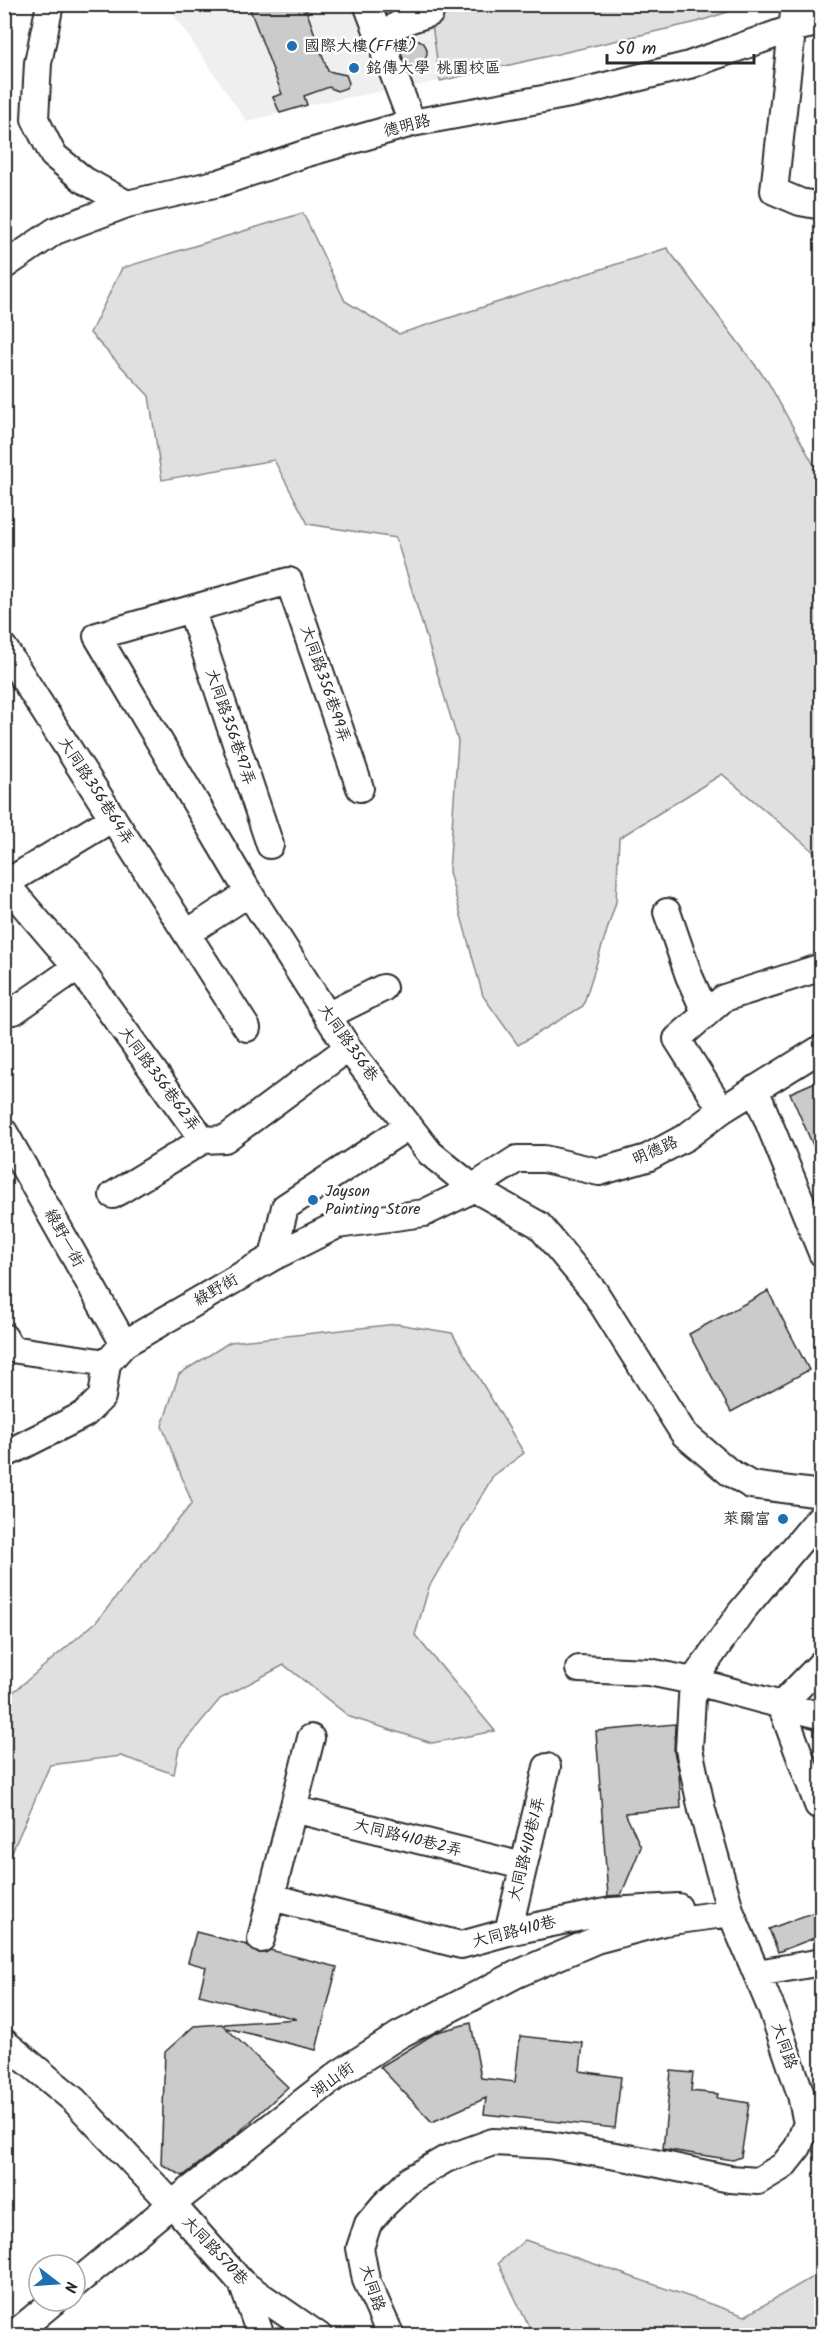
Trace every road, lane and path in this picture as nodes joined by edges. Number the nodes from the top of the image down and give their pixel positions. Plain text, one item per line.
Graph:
1 (50, 4) edge
2 (366, 4) edge
3 (430, 13) dead end
4 (795, 16) edge
5 (822, 22) edge
6 (385, 55) junction
7 (412, 123) junction
8 (127, 204) junction
9 (822, 206) edge
10 (4, 266) edge
11 (289, 580) joint
12 (191, 609) junction
13 (4, 648) edge
14 (360, 788) dead end
15 (113, 818) junction
16 (270, 845) dead end
17 (5, 882) edge
18 (249, 893) junction
19 (667, 912) dead end
20 (187, 933) junction
21 (77, 967) junction
22 (822, 970) edge
23 (383, 988) dead end
24 (14, 1011) dead end
25 (706, 1014) junction
26 (327, 1016) junction
27 (247, 1028) dead end
28 (348, 1048) junction
29 (822, 1048) edge
30 (755, 1089) junction
31 (722, 1110) junction
32 (408, 1126) junction
33 (4, 1132) edge
34 (203, 1140) junction
35 (473, 1188) junction
36 (113, 1195) dead end
37 (822, 1252) edge
38 (273, 1257) junction
39 (4, 1337) edge
40 (124, 1344) junction
41 (107, 1363) junction
42 (4, 1455) edge
43 (822, 1494) edge
44 (822, 1515) edge
45 (822, 1663) edge
46 (579, 1669) dead end
47 (693, 1681) junction
48 (781, 1705) junction
49 (822, 1716) edge
50 (311, 1738) dead end
51 (547, 1767) dead end
52 (818, 1805) dead end
53 (293, 1809) junction
54 (523, 1866) junction
55 (271, 1897) junction
56 (732, 1913) junction
57 (508, 1932) junction
58 (261, 1939) dead end
59 (822, 1962) edge
60 (758, 1973) junction
61 (4, 2042) edge
62 (172, 2204) junction
63 (87, 2274) edge
64 (242, 2283) junction
65 (40, 2313) edge
66 (12, 2336) edge
67 (261, 2336) edge
68 (319, 2336) edge
69 (391, 2336) edge

1 - 8 street
2 - 6 street
3 - 6 street
4 - 5 street, 德明路
4 - 7 street, 德明路
4 - 9 street
6 - 7 street
7 - 8 street, 德明路
8 - 10 street, 德明路
11 - 12 street, 大同路356巷
11 - 14 street, 大同路356巷99弄
12 - 16 street, 大同路356巷97弄
12 - 18 street, 大同路356巷
13 - 15 street, 大同路356巷64弄
15 - 17 street
15 - 20 street, 大同路356巷64弄
17 - 21 street, 大同路356巷62弄
18 - 20 street
18 - 26 street, 大同路356巷
19 - 25 street
20 - 27 street, 大同路356巷64弄
21 - 24 street
21 - 34 street, 大同路356巷62弄
22 - 25 street
23 - 26 street
25 - 31 street
26 - 28 street, 大同路356巷
28 - 32 street, 大同路356巷
28 - 34 street, 大同路356巷62弄
29 - 30 street, 明德路
30 - 31 street, 明德路
30 - 37 street
31 - 35 street, 明德路
32 - 35 street, 大同路356巷
32 - 38 street
33 - 40 street, 綠野一街
34 - 36 street
35 - 38 street, 綠野街
35 - 43 street, 大同路356巷
38 - 40 street, 綠野街
39 - 41 street
40 - 41 street, 綠野街
41 - 42 street
44 - 47 street
45 - 48 street
46 - 47 street
47 - 48 street
47 - 56 street, 大同路
48 - 49 street
48 - 52 street
50 - 53 street
51 - 54 street, 大同路410巷1弄
53 - 54 street, 大同路410巷2弄
53 - 55 street
54 - 57 street, 大同路410巷1弄
55 - 57 street, 大同路410巷
55 - 58 street
56 - 57 street, 大同路410巷
56 - 60 street, 大同路
56 - 62 street, 湖山街
59 - 60 street
60 - 69 street, 大同路
61 - 62 street
62 - 63 street, 湖山街
62 - 64 street, 大同路570巷
64 - 67 street
64 - 68 street, 大同路570巷
65 - 66 street

